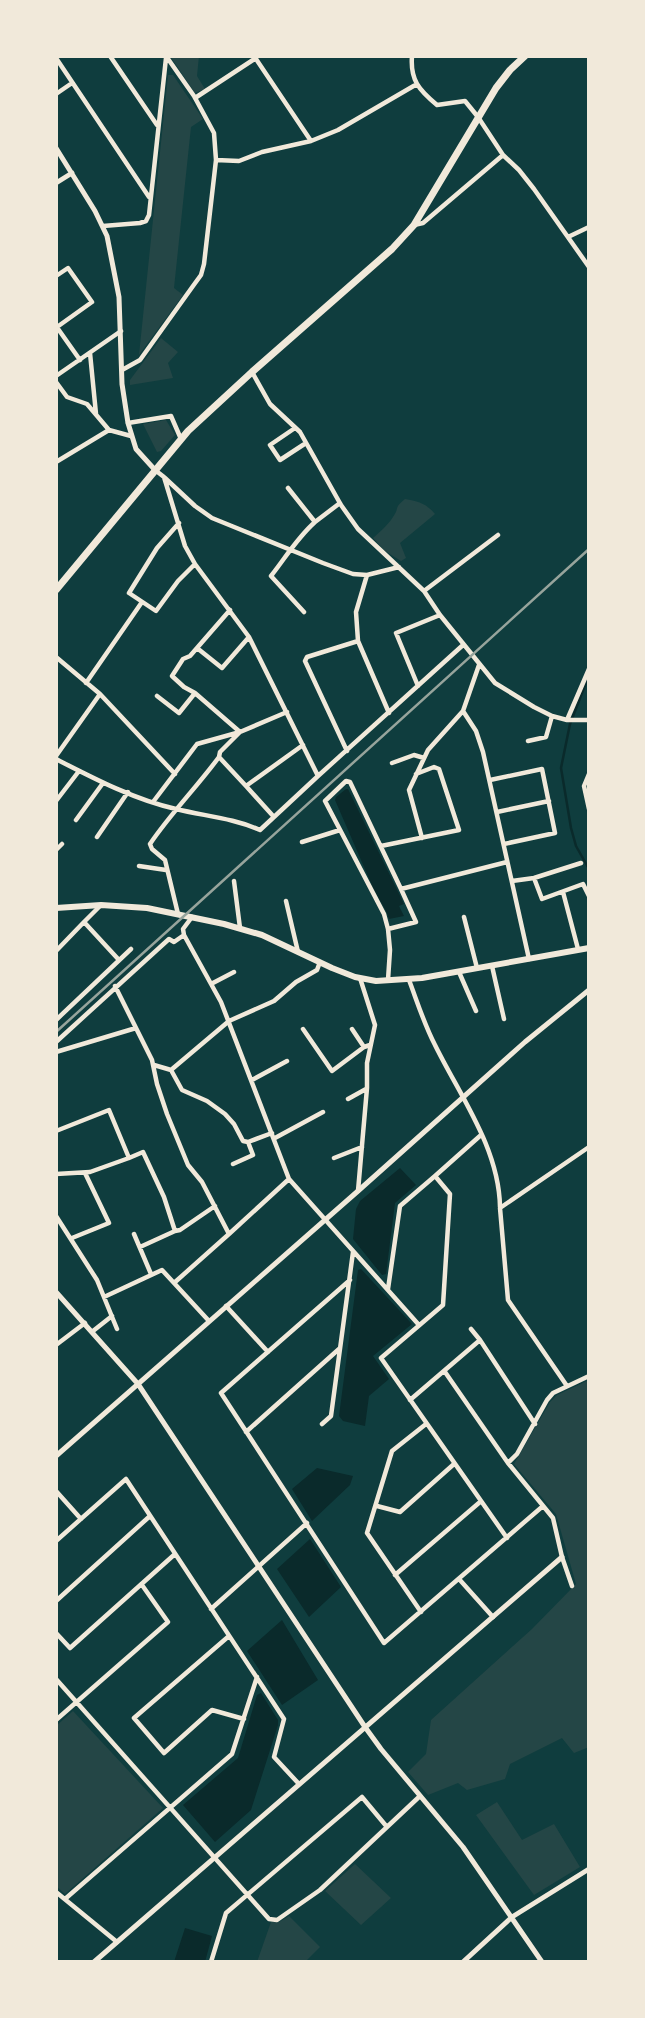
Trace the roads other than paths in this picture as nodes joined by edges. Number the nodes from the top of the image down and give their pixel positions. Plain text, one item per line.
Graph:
1 (110, 56) edge
2 (412, 56) edge
3 (166, 57) edge
4 (255, 57) edge
5 (521, 57) edge
6 (56, 58) edge
7 (72, 83) junction
8 (417, 84) junction
9 (56, 94) edge
10 (195, 98) junction
11 (478, 117) junction
12 (158, 126) junction
13 (312, 141) junction
14 (56, 148) edge
15 (503, 155) junction
16 (216, 160) junction
17 (72, 173) junction
18 (56, 183) edge
19 (150, 198) junction
20 (414, 225) junction
21 (103, 226) junction
22 (589, 227) edge
23 (568, 237) junction
24 (589, 267) edge
25 (56, 276) edge
26 (56, 327) edge
27 (121, 331) junction
28 (90, 353) junction
29 (80, 360) junction
30 (122, 370) junction
31 (253, 372) junction
32 (56, 376) edge
33 (56, 382) edge
34 (96, 414) junction
35 (128, 423) junction
36 (295, 428) junction
37 (109, 430) junction
38 (131, 436) junction
39 (181, 440) junction
40 (306, 443) junction
41 (56, 462) edge
42 (155, 470) junction
43 (164, 477) junction
44 (288, 488) dead end
45 (340, 503) junction
46 (179, 522) junction
47 (315, 522) junction
48 (498, 535) dead end
49 (290, 549) junction
50 (195, 564) junction
51 (400, 567) junction
52 (367, 575) junction
53 (56, 590) edge
54 (424, 591) junction
55 (142, 602) junction
56 (230, 610) junction
57 (304, 612) dead end
58 (440, 615) junction
59 (249, 637) junction
60 (358, 641) junction
61 (463, 645) junction
62 (197, 648) junction
63 (56, 657) edge
64 (479, 665) junction
65 (589, 668) edge
66 (86, 683) junction
67 (418, 685) junction
68 (195, 692) junction
69 (100, 694) junction
70 (157, 696) dead end
71 (463, 711) junction
72 (287, 712) junction
73 (388, 713) junction
74 (552, 716) junction
75 (568, 720) junction
76 (589, 720) edge
77 (240, 732) junction
78 (528, 741) dead end
79 (303, 744) junction
80 (347, 751) junction
81 (219, 757) junction
82 (56, 758) edge
83 (424, 758) junction
84 (393, 763) dead end
85 (79, 771) junction
86 (174, 774) junction
87 (416, 774) junction
88 (589, 774) edge
89 (318, 776) junction
90 (490, 780) junction
91 (103, 783) junction
92 (246, 786) junction
93 (128, 792) junction
94 (56, 801) edge
95 (549, 801) junction
96 (153, 802) junction
97 (176, 809) junction
98 (589, 809) edge
99 (497, 812) junction
100 (274, 817) junction
101 (76, 820) dead end
102 (340, 830) junction
103 (97, 837) dead end
104 (422, 838) junction
105 (302, 842) dead end
106 (504, 844) junction
107 (62, 845) dead end
108 (381, 846) junction
109 (56, 850) edge
110 (507, 862) junction
111 (581, 863) dead end
112 (139, 866) dead end
113 (166, 870) junction
114 (534, 878) junction
115 (234, 881) dead end
116 (512, 881) junction
117 (401, 889) junction
118 (563, 892) junction
119 (589, 896) edge
120 (286, 901) dead end
121 (101, 905) junction
122 (56, 908) edge
123 (178, 914) junction
124 (192, 917) junction
125 (464, 917) dead end
126 (85, 922) junction
127 (240, 928) junction
128 (388, 929) junction
129 (184, 935) junction
130 (589, 947) edge
131 (131, 949) dead end
132 (578, 950) junction
133 (56, 951) edge
134 (298, 952) junction
135 (529, 959) junction
136 (119, 960) junction
137 (320, 962) junction
138 (492, 966) junction
139 (477, 968) junction
140 (234, 972) dead end
141 (459, 972) junction
142 (360, 978) junction
143 (409, 980) junction
144 (387, 982) junction
145 (211, 984) junction
146 (115, 986) junction
147 (589, 990) edge
148 (56, 1007) edge
149 (476, 1012) dead end
150 (62, 1014) junction
151 (504, 1018) dead end
152 (56, 1020) edge
153 (229, 1021) junction
154 (136, 1028) junction
155 (303, 1029) dead end
156 (352, 1029) dead end
157 (56, 1042) edge
158 (371, 1044) junction
159 (364, 1047) junction
160 (56, 1052) edge
161 (287, 1061) dead end
162 (153, 1064) junction
163 (171, 1070) junction
164 (252, 1080) junction
165 (367, 1088) junction
166 (463, 1096) junction
167 (348, 1098) dead end
168 (323, 1112) dead end
169 (56, 1131) edge
170 (481, 1135) junction
171 (273, 1136) junction
172 (247, 1142) junction
173 (362, 1147) junction
174 (589, 1147) edge
175 (129, 1158) junction
176 (334, 1158) dead end
177 (233, 1164) dead end
178 (85, 1173) junction
179 (56, 1174) edge
180 (435, 1176) junction
181 (289, 1179) junction
182 (358, 1191) junction
183 (215, 1206) junction
184 (500, 1208) junction
185 (56, 1216) edge
186 (325, 1220) junction
187 (175, 1231) junction
188 (134, 1234) dead end
189 (229, 1234) junction
190 (72, 1238) junction
191 (139, 1247) junction
192 (353, 1250) junction
193 (151, 1275) junction
194 (350, 1280) junction
195 (174, 1283) junction
196 (388, 1289) junction
197 (56, 1292) edge
198 (104, 1297) junction
199 (226, 1306) junction
200 (112, 1316) junction
201 (209, 1321) junction
202 (85, 1323) junction
203 (419, 1325) junction
204 (117, 1329) dead end
205 (471, 1329) dead end
206 (93, 1331) junction
207 (480, 1339) junction
208 (56, 1345) edge
209 (341, 1348) junction
210 (268, 1352) junction
211 (444, 1372) junction
212 (589, 1376) edge
213 (138, 1384) junction
214 (567, 1387) junction
215 (410, 1400) junction
216 (322, 1424) dead end
217 (426, 1424) junction
218 (535, 1424) junction
219 (246, 1432) junction
220 (56, 1456) edge
221 (508, 1463) junction
222 (454, 1464) junction
223 (56, 1491) edge
224 (480, 1502) junction
225 (377, 1506) junction
226 (543, 1506) junction
227 (150, 1516) junction
228 (81, 1519) junction
229 (307, 1523) junction
230 (507, 1538) junction
231 (56, 1541) edge
232 (175, 1554) junction
233 (562, 1557) junction
234 (259, 1566) junction
235 (395, 1575) junction
236 (459, 1579) junction
237 (142, 1585) junction
238 (572, 1586) dead end
239 (56, 1601) edge
240 (211, 1609) junction
241 (421, 1612) junction
242 (493, 1617) junction
243 (56, 1633) edge
244 (229, 1636) junction
245 (257, 1676) junction
246 (56, 1679) edge
247 (76, 1702) junction
248 (244, 1719) junction
249 (56, 1720) edge
250 (365, 1727) junction
251 (299, 1784) junction
252 (420, 1796) junction
253 (170, 1807) junction
254 (387, 1827) junction
255 (215, 1857) junction
256 (589, 1869) edge
257 (56, 1892) edge
258 (247, 1895) junction
259 (65, 1899) junction
260 (512, 1917) junction
261 (117, 1942) junction
262 (94, 1962) edge
263 (211, 1962) edge
264 (463, 1962) edge
265 (542, 1962) edge

1 - 12 street
2 - 8 street
3 - 10 street
3 - 12 street
4 - 10 street
4 - 13 street
5 - 11 main road
6 - 7 street
7 - 9 street
7 - 19 street
8 - 11 street
8 - 13 street
10 - 16 street
11 - 15 street
11 - 20 main road
12 - 19 street
13 - 16 street
14 - 17 street
15 - 20 street
15 - 23 street
16 - 30 street
17 - 18 street
17 - 21 street
19 - 21 street
20 - 31 main road
21 - 27 street
22 - 23 street
23 - 24 street
25 - 26 street
26 - 29 street
27 - 28 street
27 - 30 street
28 - 29 street
28 - 34 street
29 - 32 street
30 - 35 street
31 - 36 street
31 - 39 main road
33 - 34 street
34 - 37 street
35 - 38 street
35 - 39 street
36 - 40 street
36 - 40 street
37 - 38 street
37 - 41 street
38 - 42 street
39 - 42 main road
40 - 45 street
42 - 43 street
42 - 53 main road
43 - 46 street
43 - 49 street
44 - 47 street
45 - 47 street
45 - 51 street
46 - 50 street
46 - 55 street
47 - 49 street
48 - 54 street
49 - 52 street
49 - 57 street
50 - 55 street
50 - 56 street
51 - 52 street
51 - 54 street
52 - 60 street
54 - 58 street
55 - 66 street
56 - 59 street
56 - 62 street
58 - 61 street
58 - 67 street
59 - 62 street
59 - 72 street
60 - 73 street
60 - 80 street
61 - 64 street
61 - 67 street
62 - 68 street
63 - 66 street
64 - 71 street
64 - 74 street
65 - 75 street
66 - 69 street
67 - 73 street
68 - 70 street
68 - 77 street
69 - 82 street
69 - 86 street
71 - 83 street
71 - 90 street
72 - 77 street
72 - 79 street
73 - 80 street
74 - 75 street
74 - 78 street
75 - 76 street
77 - 81 street
77 - 86 street
79 - 89 street
79 - 92 street
80 - 89 street
81 - 92 street
81 - 97 street
82 - 85 street
83 - 84 street
83 - 87 street
85 - 91 street
85 - 94 street
86 - 96 street
87 - 104 street
87 - 104 street
88 - 98 street
89 - 100 street
90 - 95 street
90 - 99 street
91 - 93 street
91 - 101 street
92 - 100 street
93 - 96 street
93 - 103 street
95 - 99 street
95 - 106 street
96 - 97 street
97 - 100 street
97 - 113 street
99 - 106 street
102 - 105 street
102 - 108 street
102 - 128 street
104 - 108 street
106 - 110 street
107 - 109 street
108 - 117 street
110 - 116 street
110 - 117 street
111 - 114 street
112 - 113 street
113 - 123 street
114 - 116 street
114 - 118 street
115 - 127 street
116 - 135 street
117 - 128 street
118 - 119 street
118 - 132 street
120 - 134 street
121 - 122 main road
121 - 123 main road
121 - 126 street
123 - 124 main road
124 - 127 main road
124 - 129 street
125 - 139 street
126 - 133 street
126 - 136 street
127 - 134 main road
128 - 144 street
129 - 145 street
129 - 146 street
130 - 132 main road
131 - 136 street
132 - 135 main road
134 - 137 main road
135 - 138 main road
136 - 150 street
137 - 142 main road
137 - 153 street
138 - 139 main road
138 - 151 street
139 - 141 main road
140 - 145 street
141 - 143 main road
141 - 149 street
142 - 144 main road
142 - 158 street
143 - 144 main road
143 - 166 street
145 - 153 street
146 - 154 street
146 - 157 street
147 - 166 street
148 - 150 street
150 - 152 street
153 - 163 street
153 - 164 street
154 - 160 street
154 - 162 street
155 - 159 street
156 - 159 street
158 - 159 street
158 - 165 street
161 - 164 street
162 - 163 street
162 - 183 street
163 - 172 street
164 - 171 street
165 - 167 street
165 - 173 street
166 - 170 street
166 - 182 street
168 - 171 street
169 - 175 street
170 - 180 street
170 - 184 street
171 - 172 street
171 - 181 street
172 - 177 street
173 - 176 street
173 - 182 street
174 - 184 street
175 - 178 street
175 - 187 street
178 - 179 street
178 - 190 street
180 - 196 street
180 - 203 street
181 - 186 street
181 - 189 street
182 - 186 street
183 - 187 street
183 - 189 street
184 - 214 street
185 - 190 street
186 - 192 street
186 - 199 street
187 - 191 street
188 - 191 street
189 - 195 street
190 - 198 street
191 - 193 street
192 - 194 street
192 - 196 street
193 - 195 street
193 - 198 street
194 - 209 street
194 - 210 street
195 - 201 street
196 - 203 street
197 - 202 street
198 - 200 street
199 - 201 street
199 - 210 street
200 - 204 street
200 - 206 street
201 - 213 street
202 - 206 street
202 - 208 street
203 - 215 street
205 - 207 street
206 - 213 street
207 - 211 street
207 - 218 street
209 - 216 street
209 - 219 street
210 - 219 street
211 - 215 street
211 - 221 street
212 - 214 street
213 - 220 street
213 - 234 street
214 - 218 street
215 - 217 street
217 - 222 street
217 - 225 street
218 - 221 street
219 - 229 street
221 - 226 street
222 - 224 street
222 - 225 street
223 - 228 street
224 - 230 street
224 - 235 street
225 - 235 street
226 - 230 street
226 - 233 street
227 - 228 street
227 - 232 street
227 - 239 street
228 - 231 street
229 - 234 street
229 - 241 street
230 - 236 street
232 - 237 street
232 - 240 street
233 - 238 street
233 - 242 street
234 - 240 street
234 - 250 street
235 - 241 street
236 - 241 street
236 - 242 street
237 - 243 street
237 - 247 street
240 - 244 street
242 - 250 street
244 - 245 street
244 - 248 street
245 - 248 street
245 - 251 street
246 - 247 street
247 - 249 street
247 - 253 street
248 - 253 street
250 - 251 street
250 - 252 street
251 - 255 street
252 - 254 street
252 - 260 street
253 - 255 street
253 - 259 street
254 - 258 street
254 - 258 street
255 - 258 street
255 - 261 street
256 - 260 street
257 - 259 street
258 - 263 street
259 - 261 street
260 - 264 street
260 - 265 street
261 - 262 street

